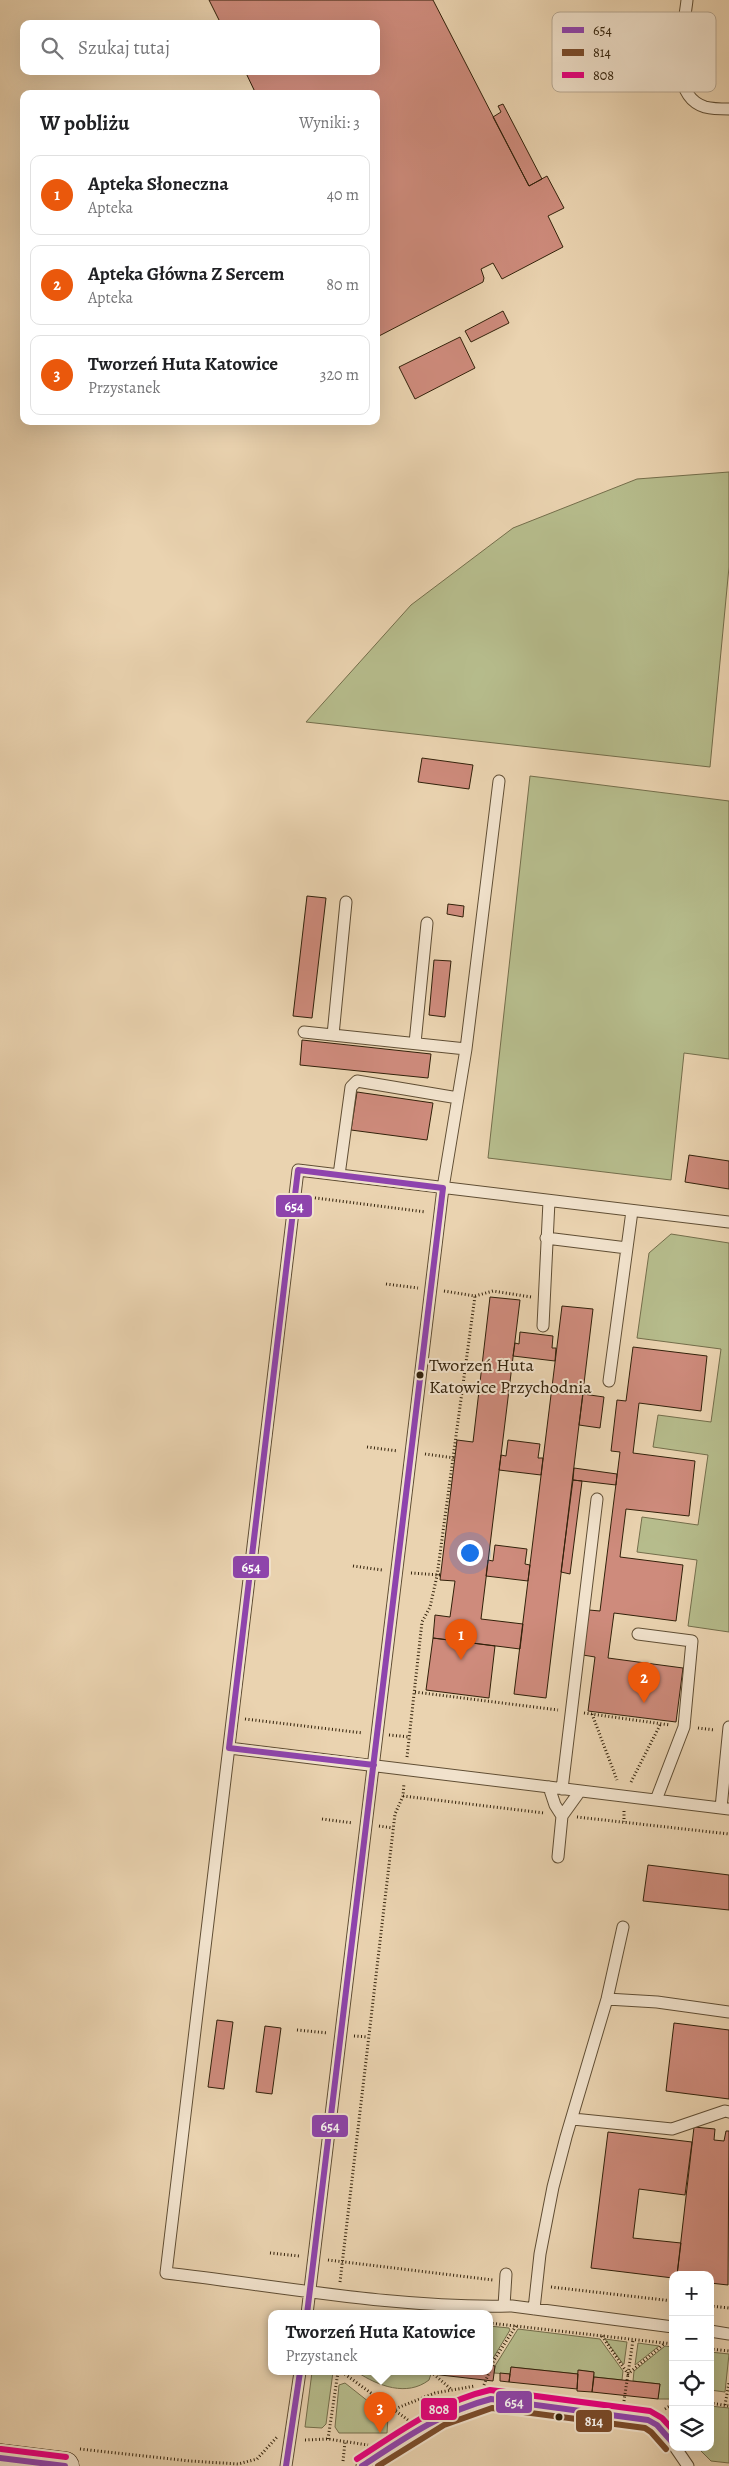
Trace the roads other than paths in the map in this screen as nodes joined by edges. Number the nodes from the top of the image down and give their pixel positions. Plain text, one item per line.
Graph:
1 (686, 92) edge
2 (729, 109) edge
3 (499, 780) dead end
4 (346, 902) dead end
5 (427, 923) dead end
6 (304, 1032) dead end
7 (333, 1035) junction
8 (415, 1044) junction
9 (466, 1049) junction
10 (458, 1098) junction
11 (339, 1175) junction
12 (443, 1188) junction
13 (549, 1200) junction
14 (632, 1211) junction
15 (729, 1222) edge
16 (546, 1238) junction
17 (626, 1248) junction
18 (543, 1326) dead end
19 (609, 1382) dead end
20 (597, 1499) dead end
21 (638, 1634) dead end
22 (729, 1727) edge
23 (728, 1745) edge
24 (229, 1748) junction
25 (374, 1765) junction
26 (549, 1787) junction
27 (562, 1789) junction
28 (580, 1791) junction
29 (656, 1800) junction
30 (725, 1808) edge
31 (562, 1816) junction
32 (558, 1856) dead end
33 (623, 1927) dead end
34 (606, 1999) junction
35 (729, 2012) edge
36 (729, 2112) edge
37 (573, 2119) junction
38 (505, 2278) road end
39 (310, 2290) junction
40 (504, 2306) junction
41 (534, 2309) junction
42 (308, 2310) edge
43 (669, 2326) edge
44 (714, 2332) edge
45 (729, 2334) edge
46 (300, 2375) edge
47 (669, 2438) edge
48 (678, 2451) edge
49 (0, 2458) edge
50 (65, 2466) edge
51 (286, 2466) edge
52 (362, 2466) edge
53 (688, 2466) edge

1 - 2 lane
3 - 9 lane
4 - 7 lane
5 - 8 lane
6 - 7 lane
7 - 8 lane
8 - 9 lane
9 - 10 lane
10 - 11 lane
10 - 12 lane
11 - 12 lane
11 - 24 lane
12 - 13 lane
12 - 25 lane
13 - 14 lane
13 - 16 lane
14 - 15 lane
14 - 17 lane
16 - 17 lane
16 - 18 lane
17 - 19 lane
20 - 27 lane
21 - 29 lane
22 - 23 lane
23 - 30 lane
24 - 25 lane
24 - 39 lane
25 - 26 lane
25 - 39 lane
26 - 27 lane
26 - 31 lane
27 - 28 lane
28 - 29 lane
28 - 31 lane
29 - 30 lane
31 - 32 lane
33 - 34 lane
34 - 35 lane
34 - 37 lane
36 - 37 lane
37 - 41 lane
38 - 40 lane
39 - 40 lane
39 - 42 lane
40 - 41 lane
41 - 43 lane
44 - 45 lane
46 - 51 lane
47 - 52 lane
48 - 53 lane
49 - 50 street

